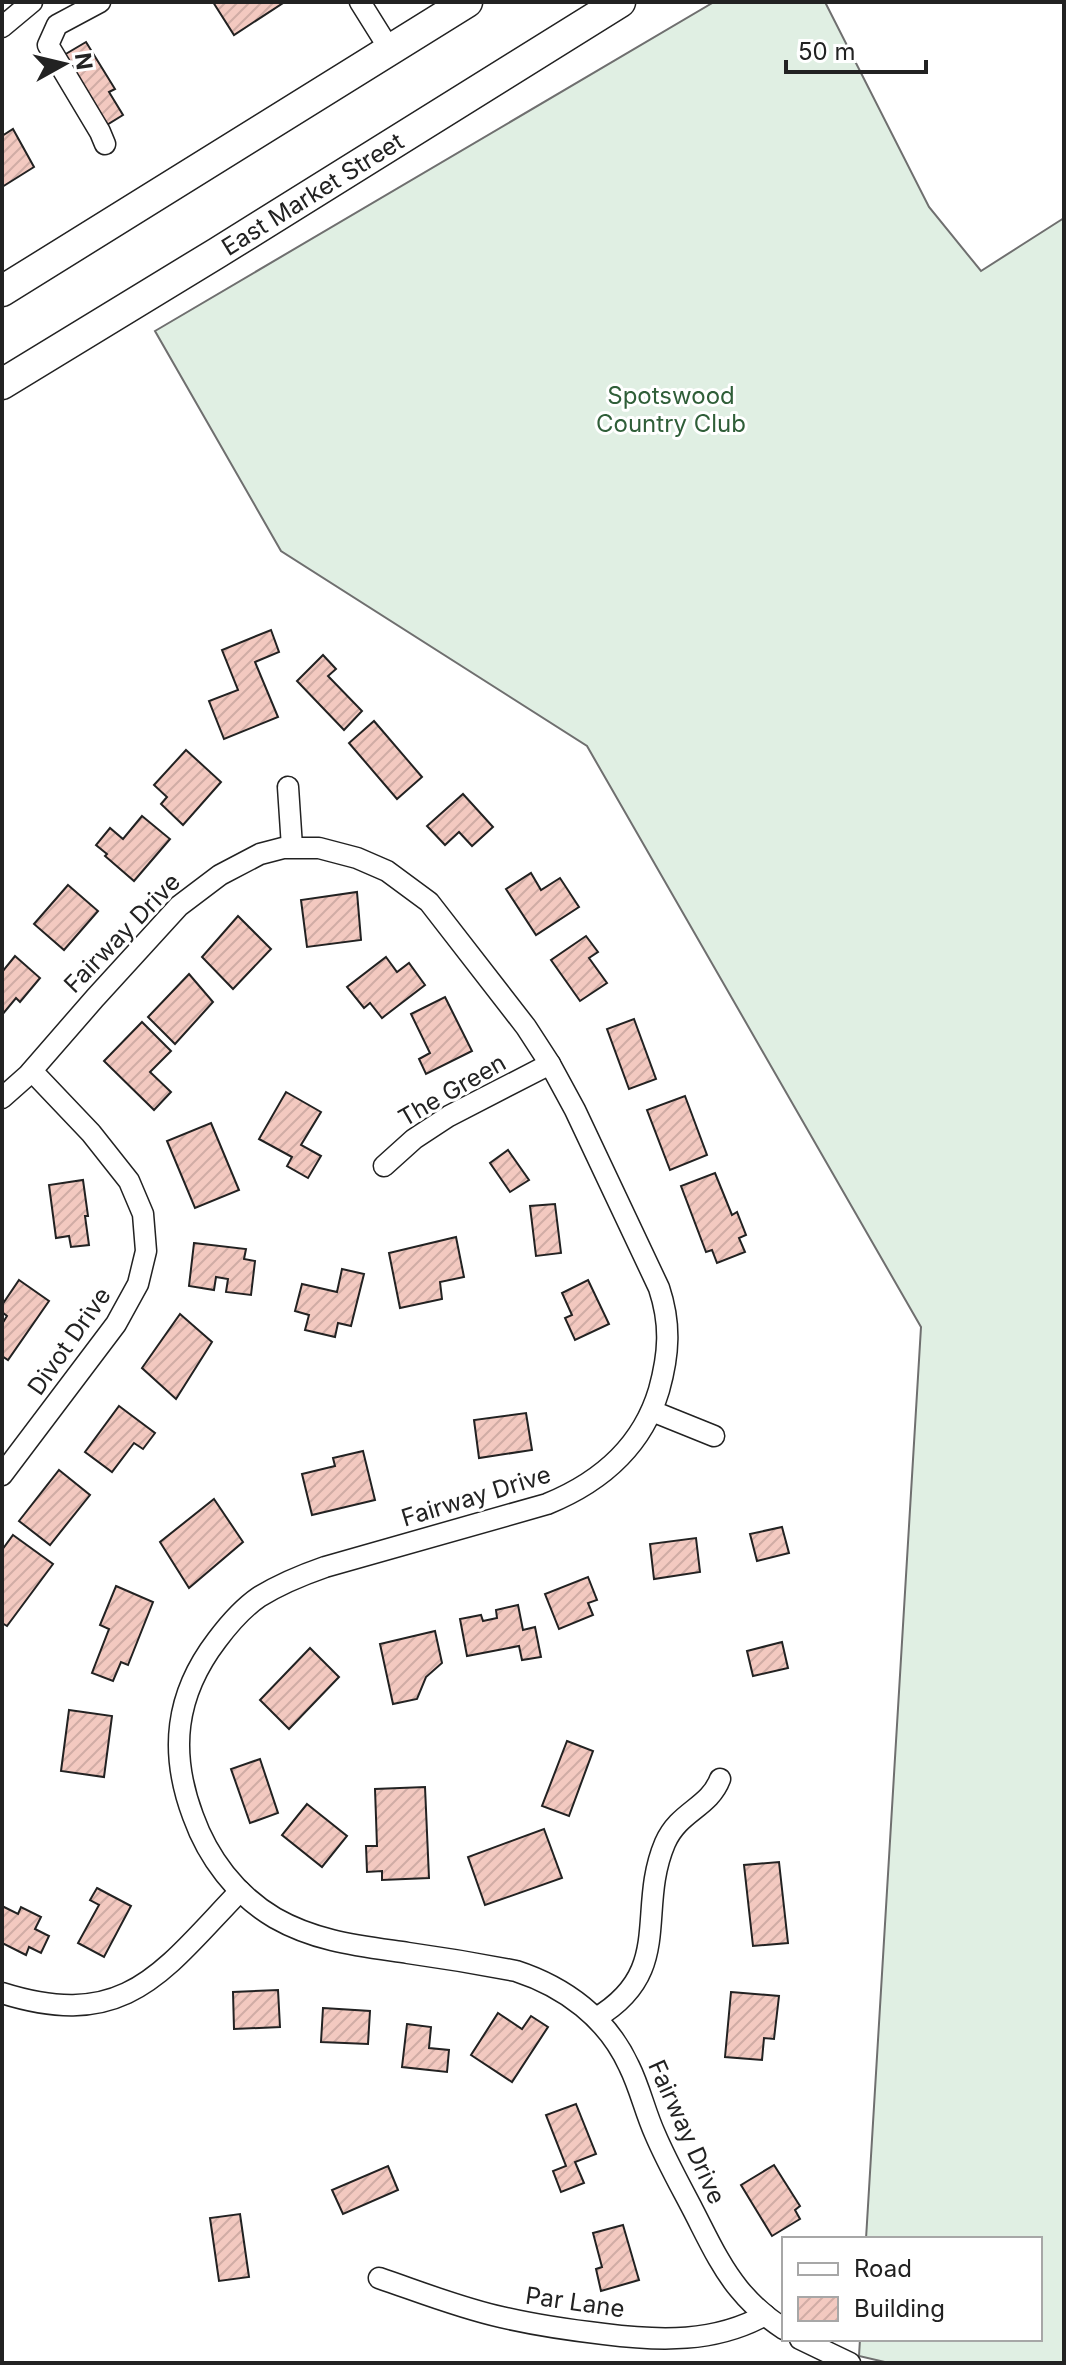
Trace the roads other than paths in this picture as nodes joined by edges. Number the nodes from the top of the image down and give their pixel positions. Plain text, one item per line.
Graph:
1 (32, 2) edge
2 (100, 2) edge
3 (360, 2) edge
4 (467, 2) edge
5 (620, 2) edge
6 (2, 27) edge
7 (390, 50) junction
8 (105, 144) dead end
9 (2, 291) edge
10 (5, 377) edge
11 (288, 787) dead end
12 (292, 847) junction
13 (550, 1064) junction
14 (32, 1071) junction
15 (2, 1098) edge
16 (384, 1166) dead end
17 (652, 1411) junction
18 (714, 1436) dead end
19 (2, 1475) edge
20 (720, 1779) dead end
21 (240, 1891) junction
22 (2, 1993) edge
23 (596, 2018) junction
24 (379, 2278) dead end
25 (765, 2315) junction
26 (782, 2328) edge
27 (804, 2341) edge
28 (850, 2363) edge

1 - 6 street
2 - 8 street
3 - 7 street
4 - 7 highway
5 - 10 highway, East Market Street
7 - 9 highway
11 - 12 street
12 - 13 street, Fairway Drive
12 - 14 street, Fairway Drive
13 - 16 street, The Green
13 - 17 street, Fairway Drive
14 - 15 street, Fairway Drive
14 - 19 street, Divot Drive
17 - 18 street
17 - 21 street, Fairway Drive
20 - 23 street
21 - 22 street
21 - 23 street, Fairway Drive
23 - 25 street, Fairway Drive
24 - 25 street, Par Lane
25 - 26 street, Fairway Drive
27 - 28 street

